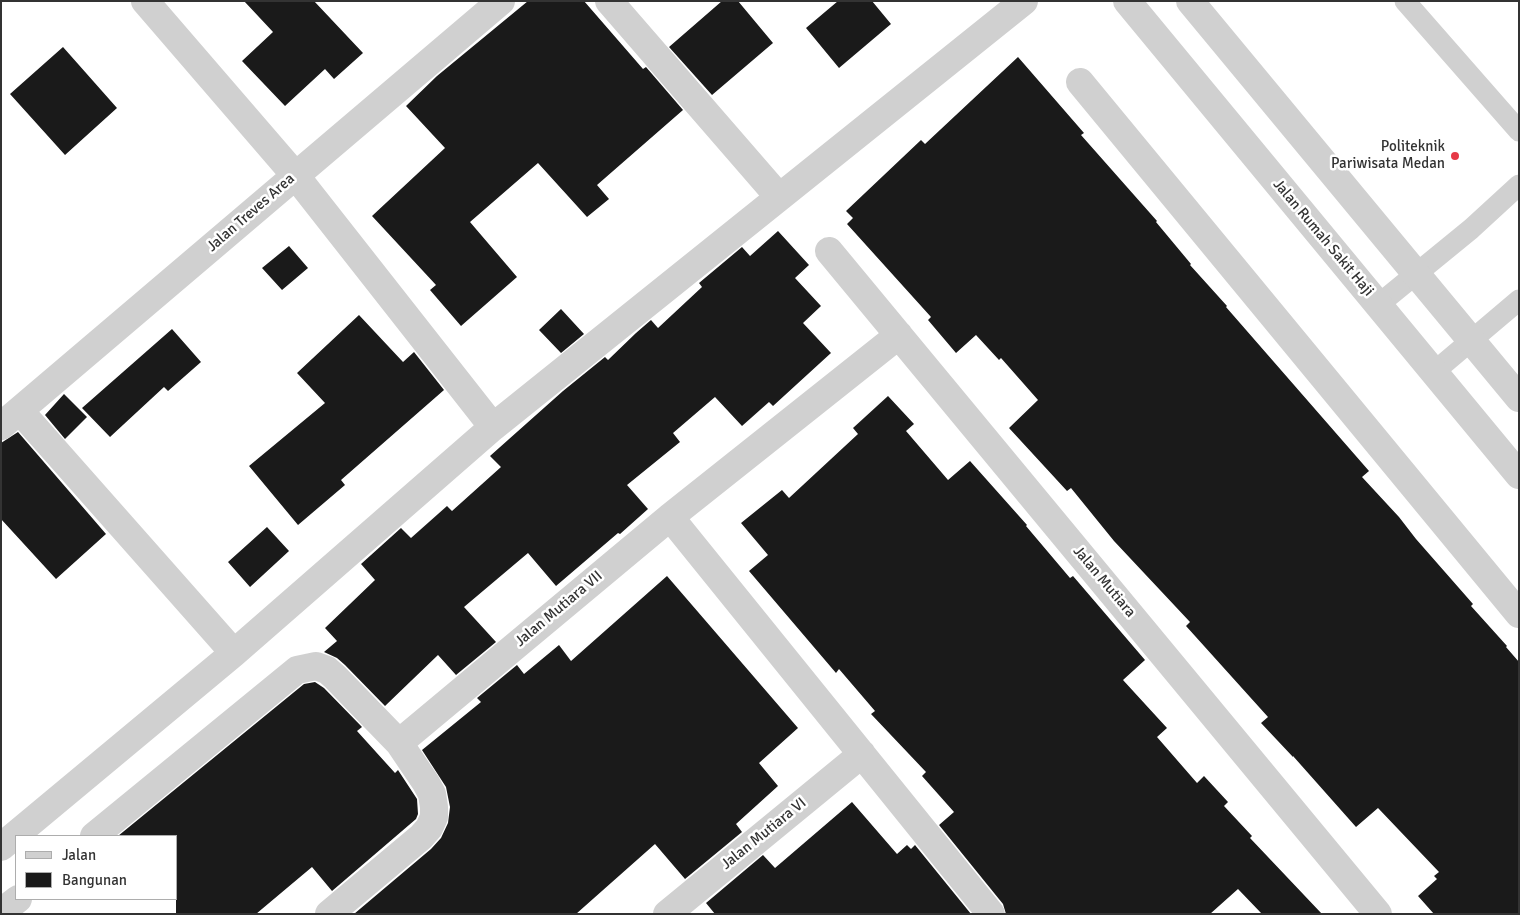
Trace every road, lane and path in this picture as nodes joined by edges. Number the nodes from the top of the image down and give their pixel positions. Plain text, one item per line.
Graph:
1 (145, 1) edge
2 (501, 1) edge
3 (609, 1) edge
4 (1024, 1) edge
5 (1127, 1) edge
6 (1190, 1) edge
7 (1405, 1) edge
8 (1080, 82) dead end
9 (1519, 131) edge
10 (295, 175) junction
11 (1519, 185) edge
12 (779, 197) junction
13 (829, 251) dead end
14 (1417, 275) junction
15 (1519, 300) edge
16 (1378, 305) junction
17 (899, 335) junction
18 (1471, 340) junction
19 (1434, 372) junction
20 (1519, 398) edge
21 (10, 418) edge
22 (492, 427) junction
23 (1519, 475) edge
24 (670, 517) junction
25 (1519, 614) edge
26 (234, 653) junction
27 (399, 743) junction
28 (862, 754) junction
29 (15, 835) edge
30 (15, 835) edge
31 (95, 835) edge
32 (1, 847) edge
33 (17, 900) edge
34 (1, 912) edge
35 (329, 914) edge
36 (667, 914) edge
37 (991, 914) edge
38 (1378, 914) edge

1 - 10 street
2 - 10 street, Jalan Treves Area
3 - 12 street
4 - 12 street
5 - 16 street, Jalan Rumah Sakit Haji
6 - 14 street
7 - 9 lane
8 - 25 street
10 - 21 street, Jalan Treves Area
10 - 22 street
11 - 14 lane
12 - 22 street
13 - 17 street, Jalan Mutiara
14 - 16 lane
14 - 18 street
15 - 18 lane
16 - 19 street, Jalan Rumah Sakit Haji
17 - 24 street, Jalan Mutiara VII
17 - 38 street, Jalan Mutiara
18 - 19 lane
18 - 20 street
19 - 23 street, Jalan Rumah Sakit Haji
21 - 26 street
22 - 26 street
24 - 27 street, Jalan Mutiara VII
24 - 28 street
26 - 30 street
27 - 31 street
27 - 35 street
28 - 36 street, Jalan Mutiara VI
28 - 37 street
29 - 32 street
33 - 34 street

